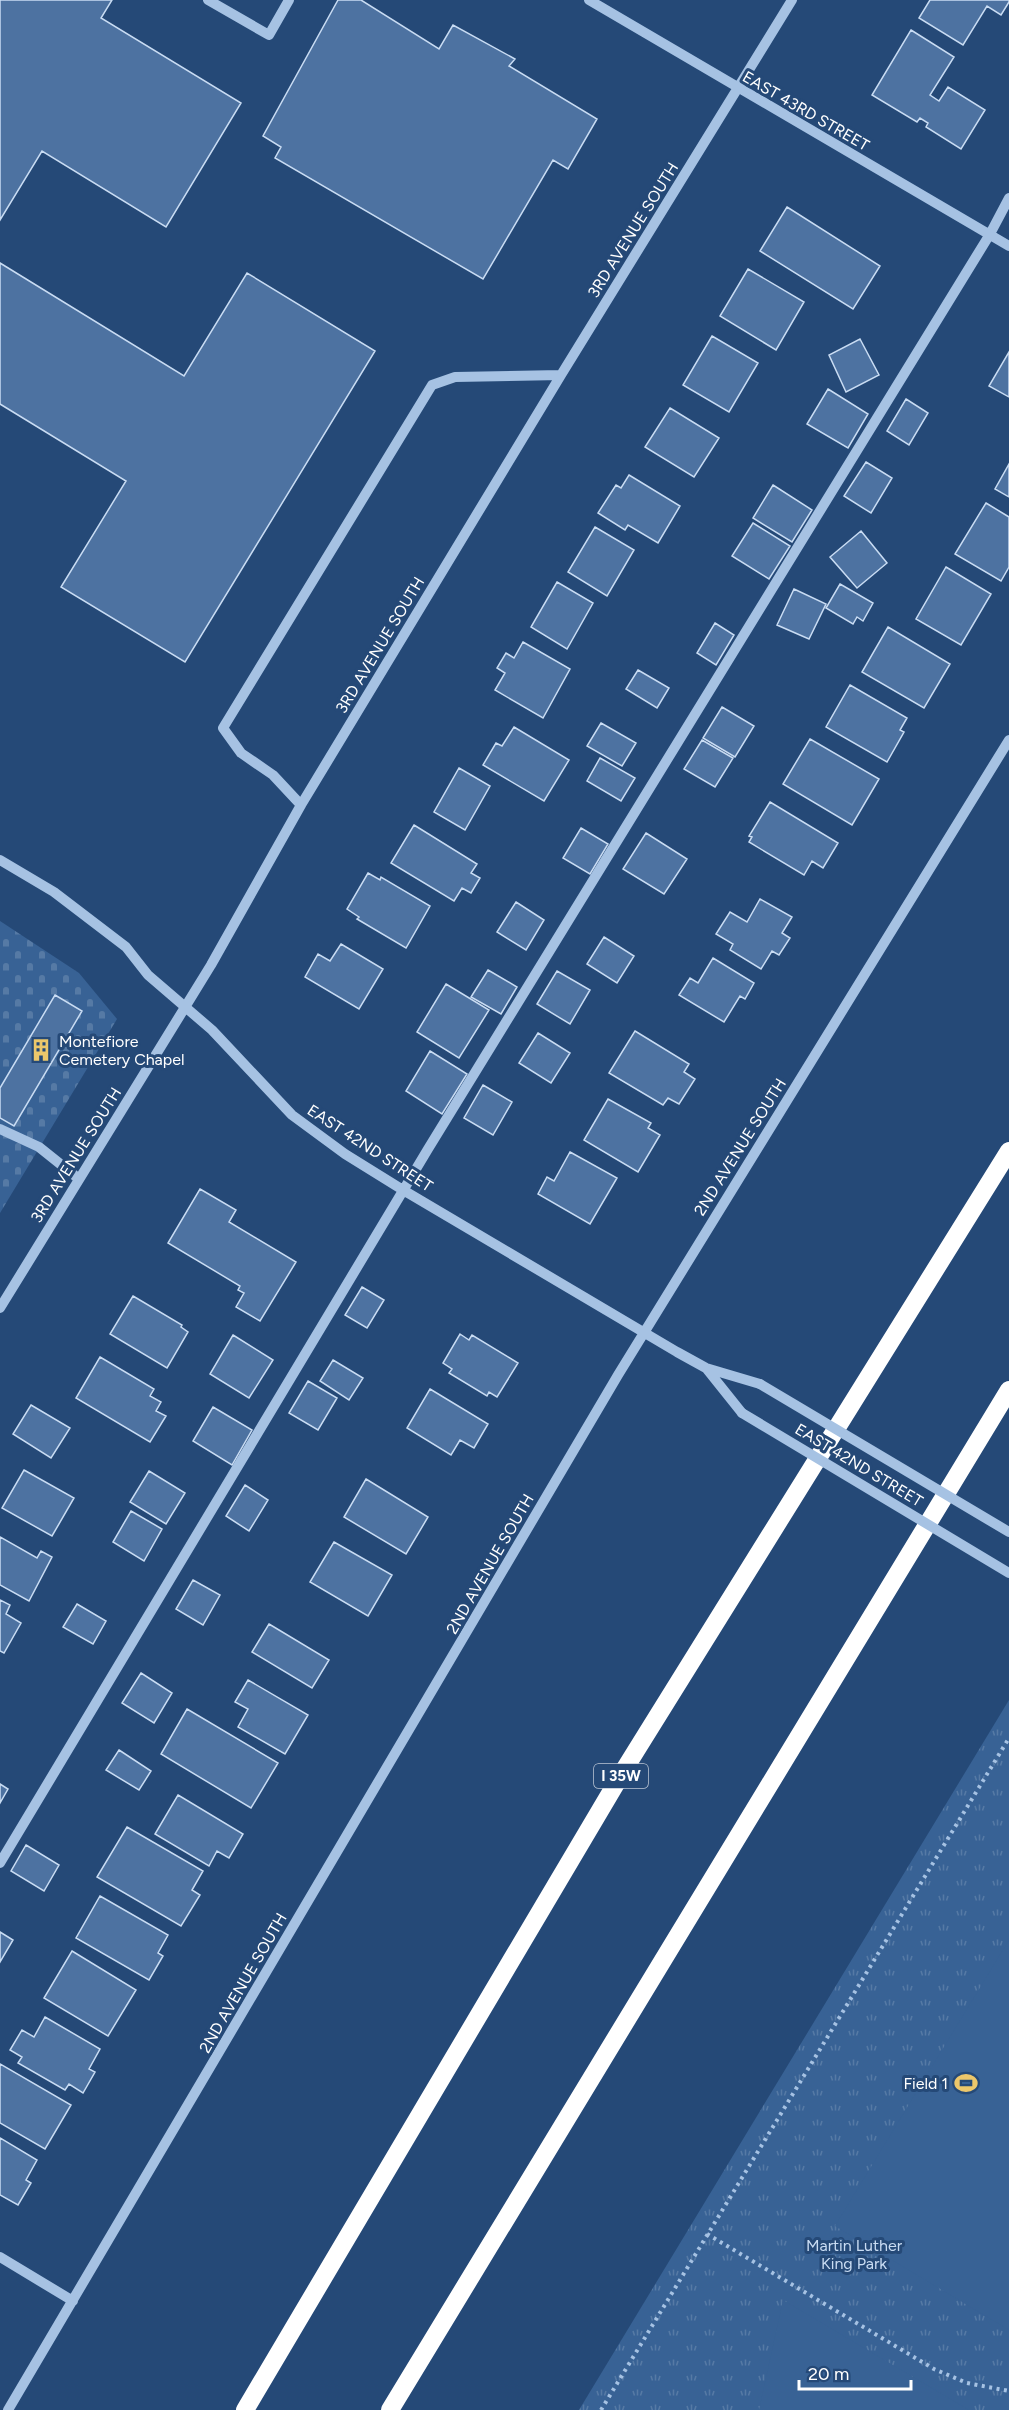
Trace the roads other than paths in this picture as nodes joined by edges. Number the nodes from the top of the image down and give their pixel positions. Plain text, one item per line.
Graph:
1 (208, 0) edge
2 (289, 0) edge
3 (589, 0) edge
4 (792, 0) edge
5 (738, 89) junction
6 (1009, 198) edge
7 (990, 234) junction
8 (1009, 246) edge
9 (561, 375) junction
10 (1009, 740) edge
11 (301, 805) junction
12 (0, 860) edge
13 (184, 1006) junction
14 (0, 1128) edge
15 (1009, 1151) edge
16 (79, 1179) junction
17 (403, 1190) junction
18 (0, 1308) edge
19 (645, 1332) junction
20 (706, 1368) junction
21 (1009, 1390) edge
22 (1009, 1532) edge
23 (1009, 1574) edge
24 (0, 1863) edge
25 (0, 2258) edge
26 (73, 2301) junction
27 (8, 2410) edge
28 (245, 2410) edge
29 (390, 2410) edge

1 - 2 street
3 - 5 street, EAST 43RD STREET
4 - 5 street, 3RD AVENUE SOUTH
5 - 7 street, EAST 43RD STREET
5 - 9 street, 3RD AVENUE SOUTH
6 - 7 street
7 - 8 street, EAST 43RD STREET
7 - 17 street
9 - 11 street, 3RD AVENUE SOUTH
9 - 11 street
10 - 19 street, 2ND AVENUE SOUTH
11 - 13 street, 3RD AVENUE SOUTH
12 - 13 street, EAST 42ND STREET
13 - 16 street, 3RD AVENUE SOUTH
13 - 17 street, EAST 42ND STREET
14 - 16 street
15 - 28 highway, I 35W
16 - 18 street, 3RD AVENUE SOUTH
17 - 19 street, EAST 42ND STREET
17 - 24 street
19 - 20 street, EAST 42ND STREET
19 - 26 street, 2ND AVENUE SOUTH
20 - 22 street, EAST 42ND STREET, bridge
20 - 23 street, EAST 42ND STREET, bridge
21 - 29 highway
25 - 26 street
26 - 27 street, 2ND AVENUE SOUTH

